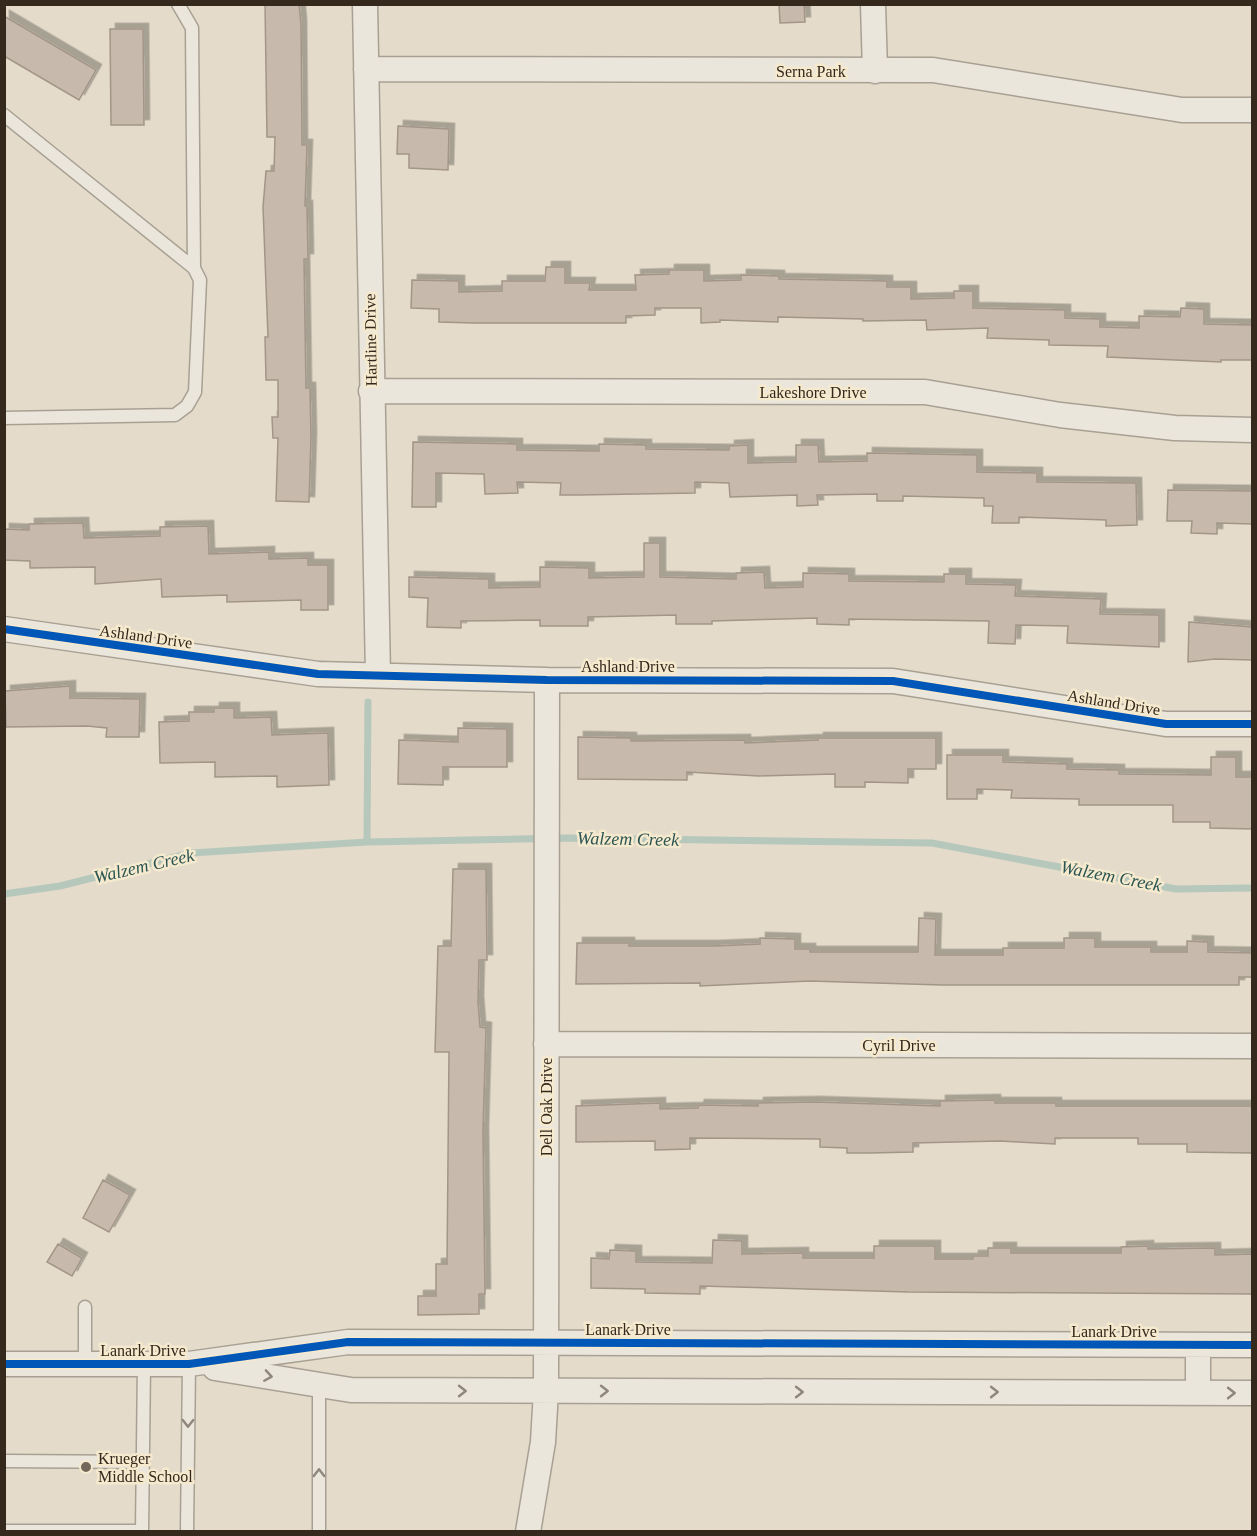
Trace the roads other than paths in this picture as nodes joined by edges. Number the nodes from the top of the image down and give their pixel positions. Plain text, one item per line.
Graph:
1 (178, 4) edge
2 (365, 4) edge
3 (873, 4) edge
4 (366, 69) junction
5 (875, 71) junction
6 (1252, 110) edge
7 (4, 115) edge
8 (194, 268) junction
9 (371, 391) junction
10 (4, 418) edge
11 (1252, 430) edge
12 (4, 629) edge
13 (378, 675) junction
14 (547, 680) junction
15 (1252, 724) edge
16 (546, 1044) junction
17 (1252, 1046) edge
18 (85, 1308) dead end
19 (546, 1342) junction
20 (1198, 1345) junction
21 (1252, 1345) edge
22 (4, 1364) edge
23 (85, 1364) junction
24 (144, 1364) junction
25 (189, 1364) junction
26 (318, 1384) junction
27 (546, 1391) junction
28 (1198, 1393) junction
29 (1252, 1393) edge
30 (4, 1461) edge
31 (143, 1462) junction
32 (4, 1531) edge
33 (142, 1531) edge
34 (187, 1532) edge
35 (319, 1532) edge
36 (528, 1532) edge

1 - 8 lane
2 - 4 street, Hartline Drive
3 - 5 street
4 - 5 street, Serna Park
4 - 9 street, Hartline Drive
5 - 6 street, Serna Park
7 - 8 lane
8 - 10 lane
9 - 11 street, Lakeshore Drive
9 - 13 street, Hartline Drive
12 - 13 street, Ashland Drive
13 - 14 street, Ashland Drive
14 - 15 street, Ashland Drive
14 - 16 street, Dell Oak Drive
16 - 17 street, Cyril Drive
16 - 19 street, Dell Oak Drive
18 - 23 lane
19 - 20 street, Lanark Drive
19 - 25 street, Lanark Drive
19 - 27 street, Dell Oak Drive
20 - 21 street, Lanark Drive
20 - 28 street
22 - 23 street, Lanark Drive
23 - 24 street, Lanark Drive
24 - 25 street, Lanark Drive
24 - 31 lane
25 -> 26 street, Lanark Drive
25 -> 34 lane
26 -> 27 street, Lanark Drive
35 -> 26 lane
27 -> 28 street, Lanark Drive
27 - 36 street, Dell Oak Drive
28 -> 29 street, Lanark Drive
30 - 31 lane
31 - 33 lane
32 - 33 lane

